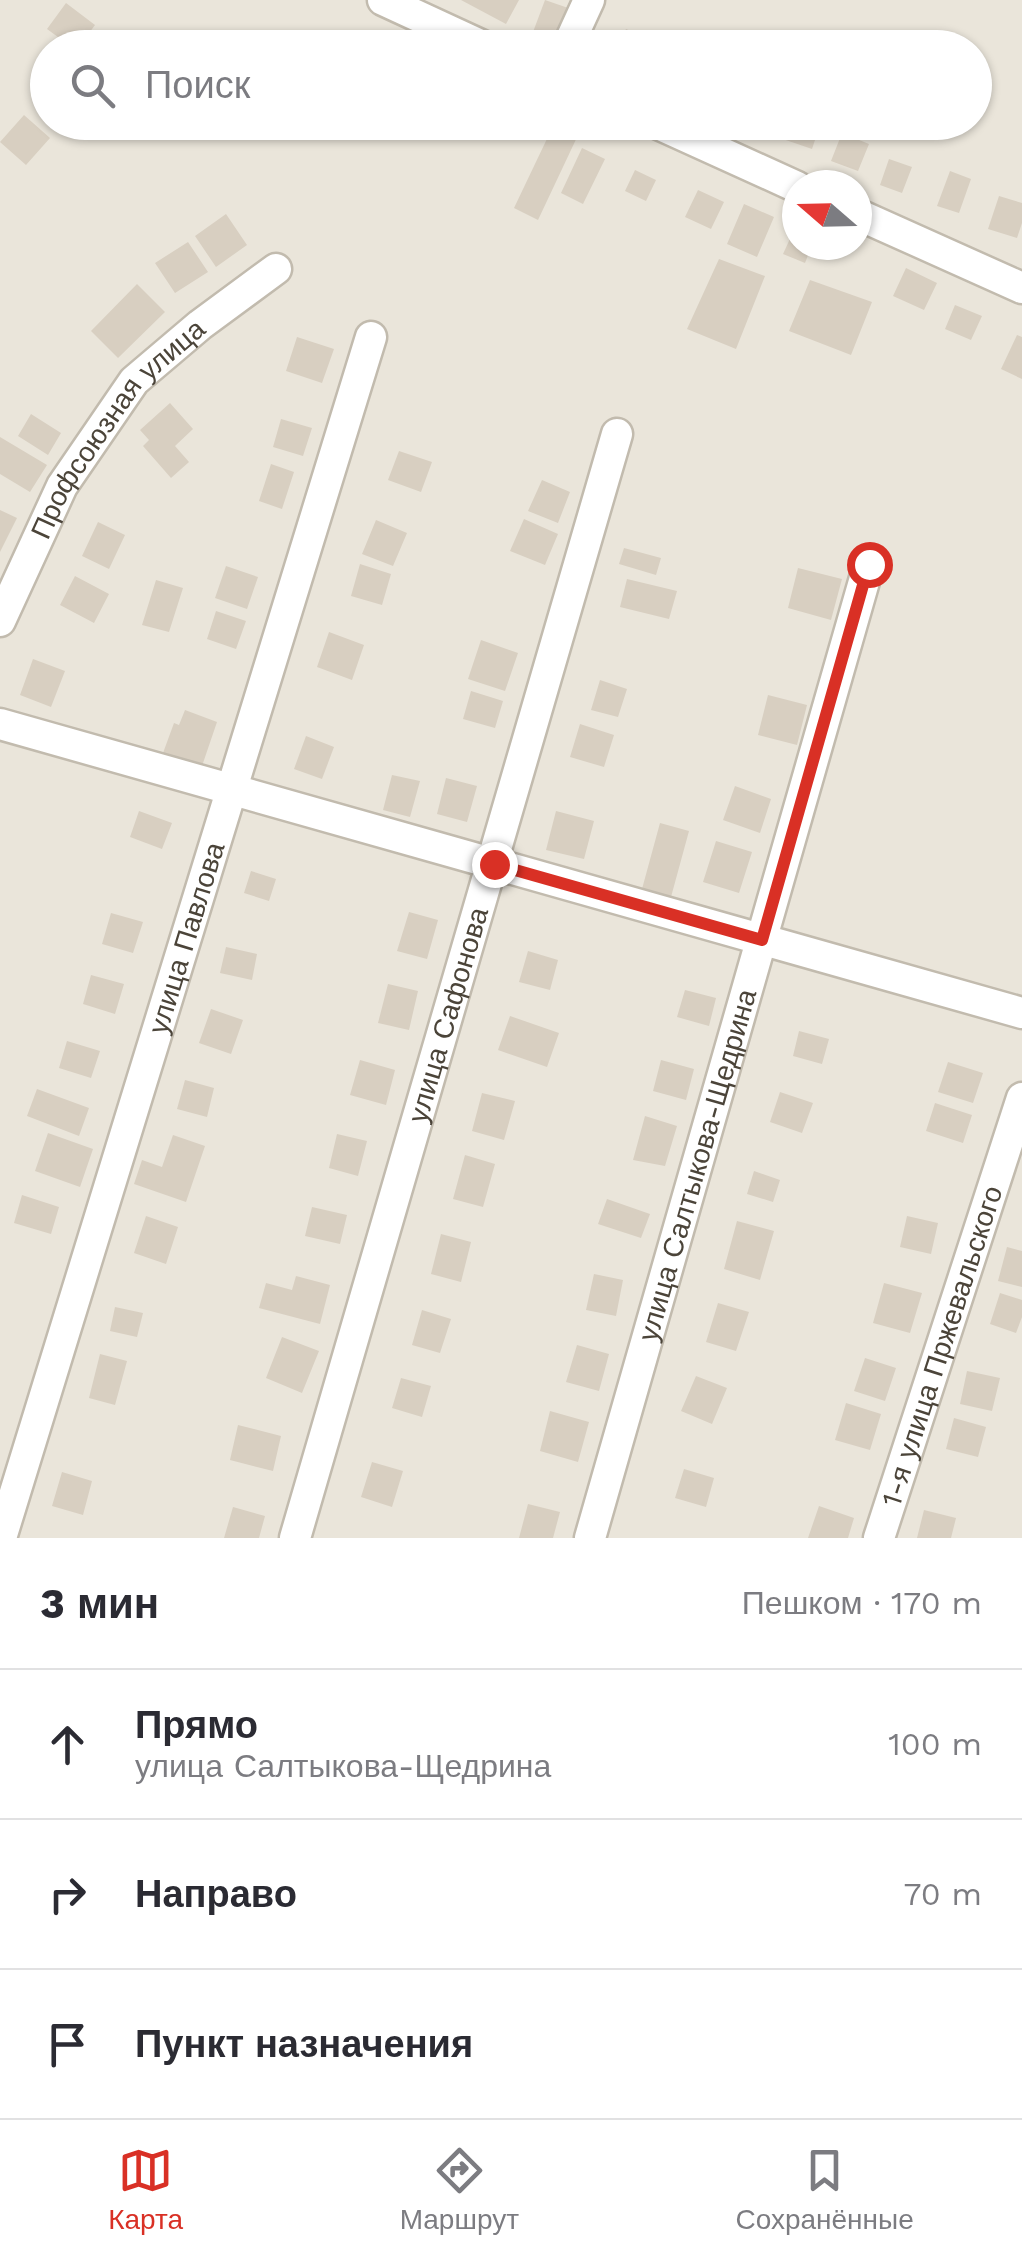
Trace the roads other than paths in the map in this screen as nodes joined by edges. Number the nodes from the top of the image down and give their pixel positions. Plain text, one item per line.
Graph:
1 (383, 0) edge
2 (589, 0) edge
3 (449, 30) edge
4 (575, 30) edge
5 (694, 140) edge
6 (782, 180) edge
7 (872, 221) edge
8 (276, 269) dead end
9 (1022, 288) edge
10 (371, 337) dead end
11 (618, 434) dead end
12 (869, 564) dead end
13 (0, 621) edge
14 (0, 724) edge
15 (234, 790) junction
16 (494, 864) junction
17 (762, 940) junction
18 (1022, 1013) edge
19 (1022, 1098) edge
20 (2, 1538) edge
21 (296, 1538) edge
22 (590, 1538) edge
23 (879, 1538) edge

1 - 3 street
2 - 4 street
5 - 6 street
7 - 9 street
8 - 13 street, Профсоюзная улица
10 - 15 street, улица Павлова
11 - 16 street, улица Сафонова
12 - 17 street, улица Салтыкова-Щедрина
14 - 15 street
15 - 16 street
15 - 20 street, улица Павлова
16 - 17 street
16 - 21 street, улица Сафонова
17 - 18 street
17 - 22 street, улица Салтыкова-Щедрина
19 - 23 street, 1-я улица Пржевальского

